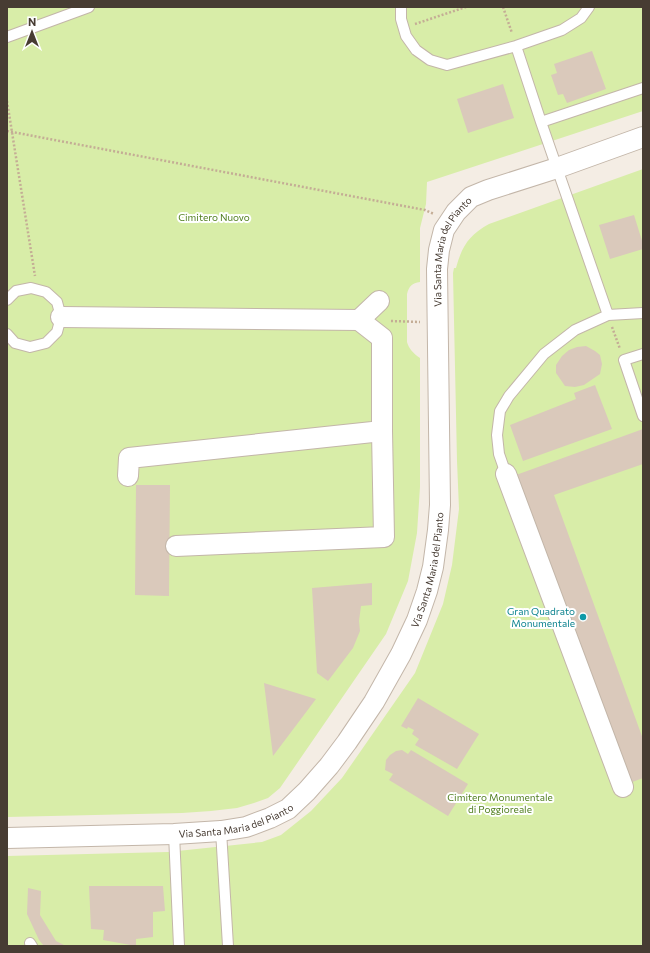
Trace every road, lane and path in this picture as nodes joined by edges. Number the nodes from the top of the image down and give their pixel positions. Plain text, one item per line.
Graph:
1 (89, 7) edge
2 (401, 7) edge
3 (466, 7) edge
4 (503, 7) edge
5 (589, 7) edge
6 (404, 28) junction
7 (7, 37) edge
8 (516, 46) junction
9 (643, 88) edge
10 (7, 101) edge
11 (541, 122) junction
12 (7, 131) edge
13 (12, 131) junction
14 (643, 137) edge
15 (557, 168) junction
16 (425, 210) dead end
17 (37, 289) junction
18 (7, 300) edge
19 (379, 301) dead end
20 (643, 313) edge
21 (608, 315) junction
22 (61, 317) junction
23 (359, 320) junction
24 (386, 321) dead end
25 (438, 322) junction
26 (7, 334) edge
27 (643, 354) edge
28 (624, 360) junction
29 (643, 416) edge
30 (382, 431) junction
31 (506, 474) joint
32 (128, 476) dead end
33 (176, 546) dead end
34 (623, 787) dead end
35 (221, 831) junction
36 (174, 834) junction
37 (7, 838) edge
38 (179, 946) edge
39 (228, 946) edge

1 - 7 lane
2 - 6 lane
3 - 6 path
4 - 8 path
5 - 8 lane
6 - 8 lane
8 - 11 lane
9 - 11 lane
10 - 13 path
11 - 15 lane
12 - 13 path
13 - 16 path
13 - 17 path
14 - 15 street, Via Santa Maria del Pianto
15 - 21 lane
15 - 25 street, Via Santa Maria del Pianto
17 - 18 lane
17 - 22 lane
19 - 23 street
20 - 21 lane
21 - 28 path
21 - 31 lane
22 - 23 street
22 - 26 lane
23 - 30 street
24 - 25 path
25 - 35 street, Via Santa Maria del Pianto
27 - 28 lane
28 - 29 lane
30 - 32 street
30 - 33 street
31 - 34 street
35 - 36 street, Via Santa Maria del Pianto
35 - 39 lane
36 - 37 street, Via Santa Maria del Pianto
36 - 38 lane

